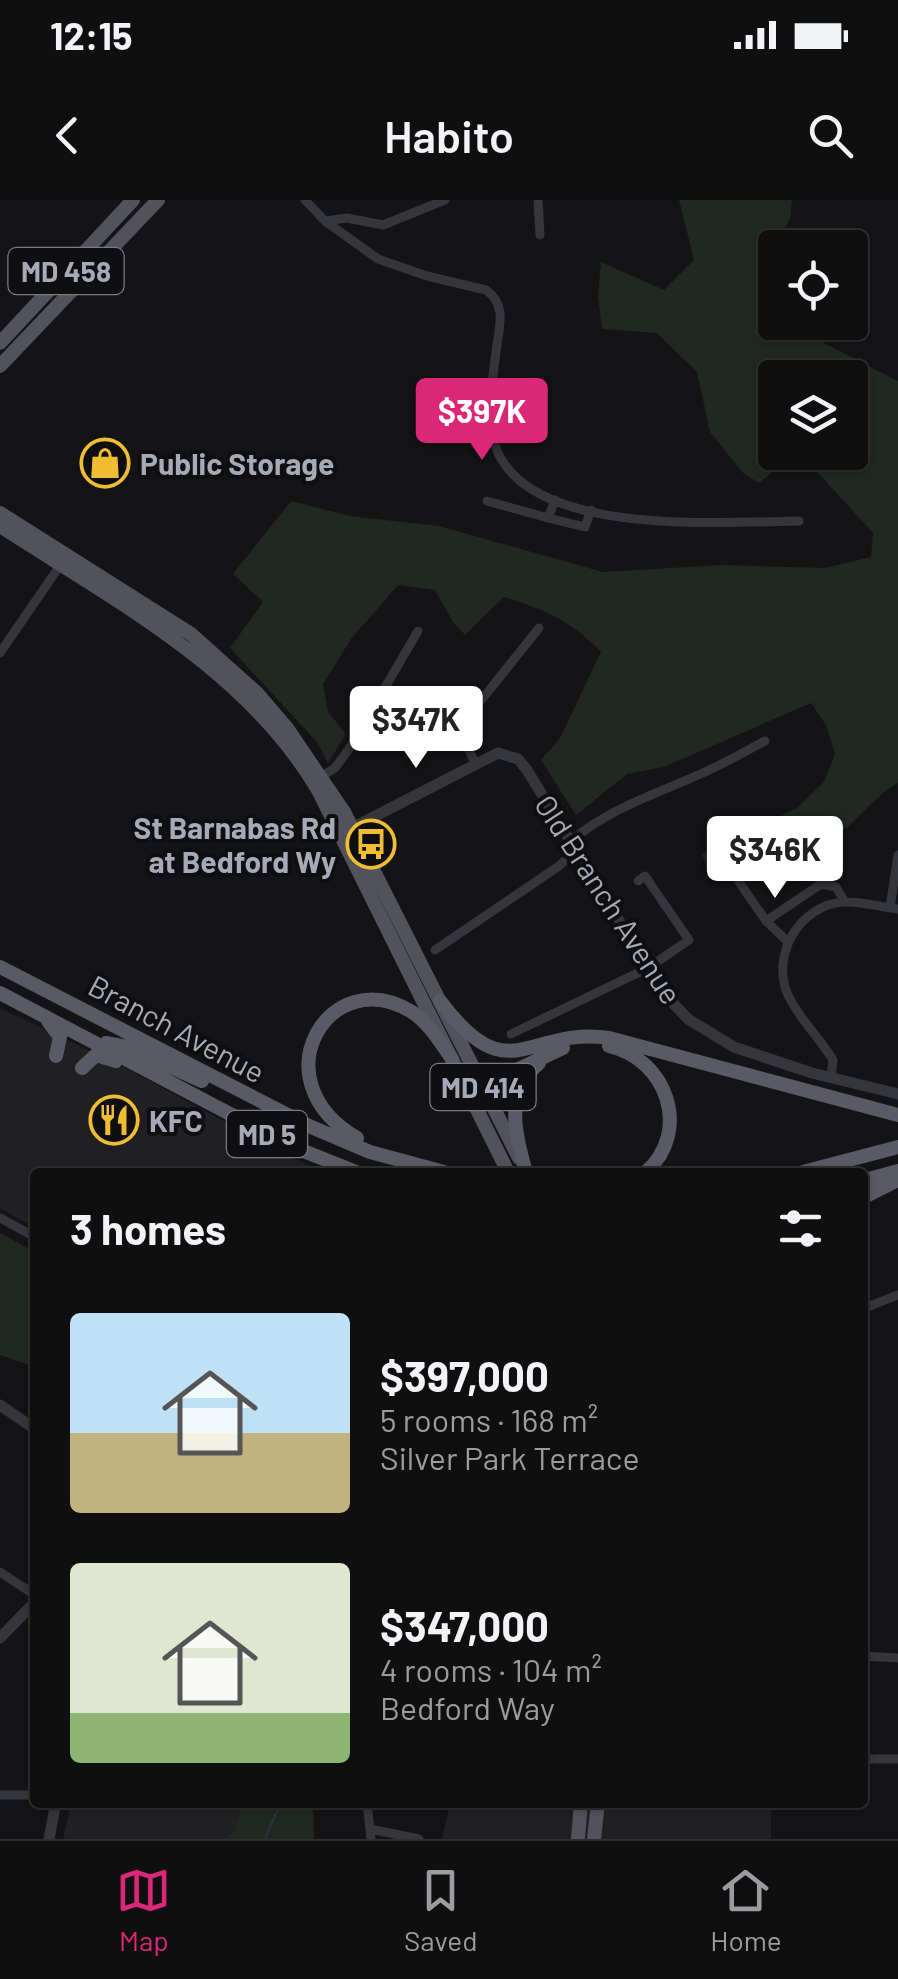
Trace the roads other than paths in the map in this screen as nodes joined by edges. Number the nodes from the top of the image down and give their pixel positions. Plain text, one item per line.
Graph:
1 (133, 200) edge
2 (158, 200) edge
3 (305, 200) edge
4 (445, 200) edge
5 (538, 200) edge
6 (325, 221) junction
7 (540, 235) dead end
8 (0, 343) edge
9 (0, 366) edge
10 (555, 500) junction
11 (487, 501) dead end
12 (591, 510) junction
13 (0, 513) edge
14 (548, 518) junction
15 (799, 521) dead end
16 (0, 526) edge
17 (64, 560) junction
18 (539, 628) dead end
19 (418, 631) dead end
20 (0, 653) edge
21 (764, 742) dead end
22 (475, 763) junction
23 (322, 776) junction
24 (346, 832) junction
25 (572, 840) junction
26 (898, 855) edge
27 (638, 881) dead end
28 (739, 882) dead end
29 (845, 902) junction
30 (894, 908) edge
31 (766, 922) junction
32 (788, 942) junction
33 (435, 950) dead end
34 (1, 968) edge
35 (648, 968) junction
36 (0, 993) edge
37 (440, 1001) junction
38 (44, 1017) junction
39 (69, 1029) junction
40 (511, 1034) dead end
41 (98, 1044) junction
42 (556, 1051) junction
43 (56, 1056) dead end
44 (452, 1059) junction
45 (82, 1068) dead end
46 (831, 1077) junction
47 (462, 1079) junction
48 (481, 1082) junction
49 (181, 1089) junction
50 (898, 1094) edge
51 (268, 1106) junction
52 (898, 1116) edge
53 (898, 1147) edge
54 (346, 1168) edge
55 (426, 1168) edge
56 (431, 1168) edge
57 (506, 1168) edge
58 (524, 1168) edge
59 (525, 1168) edge
60 (649, 1168) edge
61 (819, 1168) edge
62 (898, 1171) edge
63 (868, 1178) edge
64 (898, 1180) edge
65 (868, 1195) edge
66 (0, 1218) edge
67 (30, 1234) edge
68 (898, 1295) edge
69 (868, 1307) edge
70 (0, 1405) edge
71 (30, 1426) edge
72 (0, 1572) edge
73 (30, 1594) edge
74 (30, 1604) edge
75 (0, 1638) edge
76 (868, 1656) edge
77 (898, 1658) edge
78 (898, 1759) edge
79 (868, 1760) edge
80 (0, 1795) edge
81 (30, 1796) edge
82 (55, 1808) edge
83 (368, 1808) edge
84 (581, 1808) edge
85 (597, 1808) edge
86 (371, 1834) edge
87 (49, 1839) edge
88 (419, 1839) edge
89 (578, 1839) edge
90 (594, 1839) edge

1 - 8 main road, MD 458
2 - 9 main road, MD 458
3 - 6 street
4 - 6 street
5 - 7 street
6 - 10 street
10 - 12 street
10 - 14 street
11 - 14 street
12 - 14 street
12 - 15 street
13 - 17 main road, MD 414
16 - 17 main road, MD 414
17 - 20 street
17 - 23 main road, MD 414
17 - 24 main road, MD 414
18 - 22 street
19 - 23 street
21 - 25 street
22 - 24 street
22 - 25 street, Old Branch Avenue
23 - 24 main road, MD 414
24 - 37 main road, MD 414
24 - 44 main road, MD 414
25 - 33 street
25 - 35 street, Old Branch Avenue
26 - 30 street
27 - 35 street
28 - 31 street
29 - 30 street
29 - 31 street
29 - 32 street
31 - 32 street
32 - 46 street
34 - 39 highway
34 - 51 highway, Branch Avenue / MD 5
35 - 40 street
35 - 46 street, Old Branch Avenue
36 - 38 highway, Branch Avenue / MD 5
37 - 48 main road, MD 414
37 - 52 highway
38 - 39 highway, Branch Avenue / MD 5
38 - 43 highway
39 - 41 highway, Branch Avenue / MD 5
41 - 49 highway, Branch Avenue / MD 5
41 - 51 highway
42 - 48 highway
42 - 59 highway
42 - 60 highway
44 - 47 main road, MD 414
44 - 56 highway
45 - 49 highway
46 - 50 street, Old Branch Avenue
47 - 48 highway
47 - 57 main road, MD 414
48 - 58 main road, MD 414
49 - 54 highway, Branch Avenue / MD 5
51 - 55 highway, Branch Avenue / MD 5
53 - 61 highway
62 - 63 highway
64 - 65 highway
66 - 67 street
68 - 69 street
70 - 71 street
72 - 73 street
74 - 75 street
76 - 77 street
78 - 79 street
80 - 81 street
82 - 87 street
83 - 86 street
84 - 89 main road
85 - 90 main road
86 - 88 street

